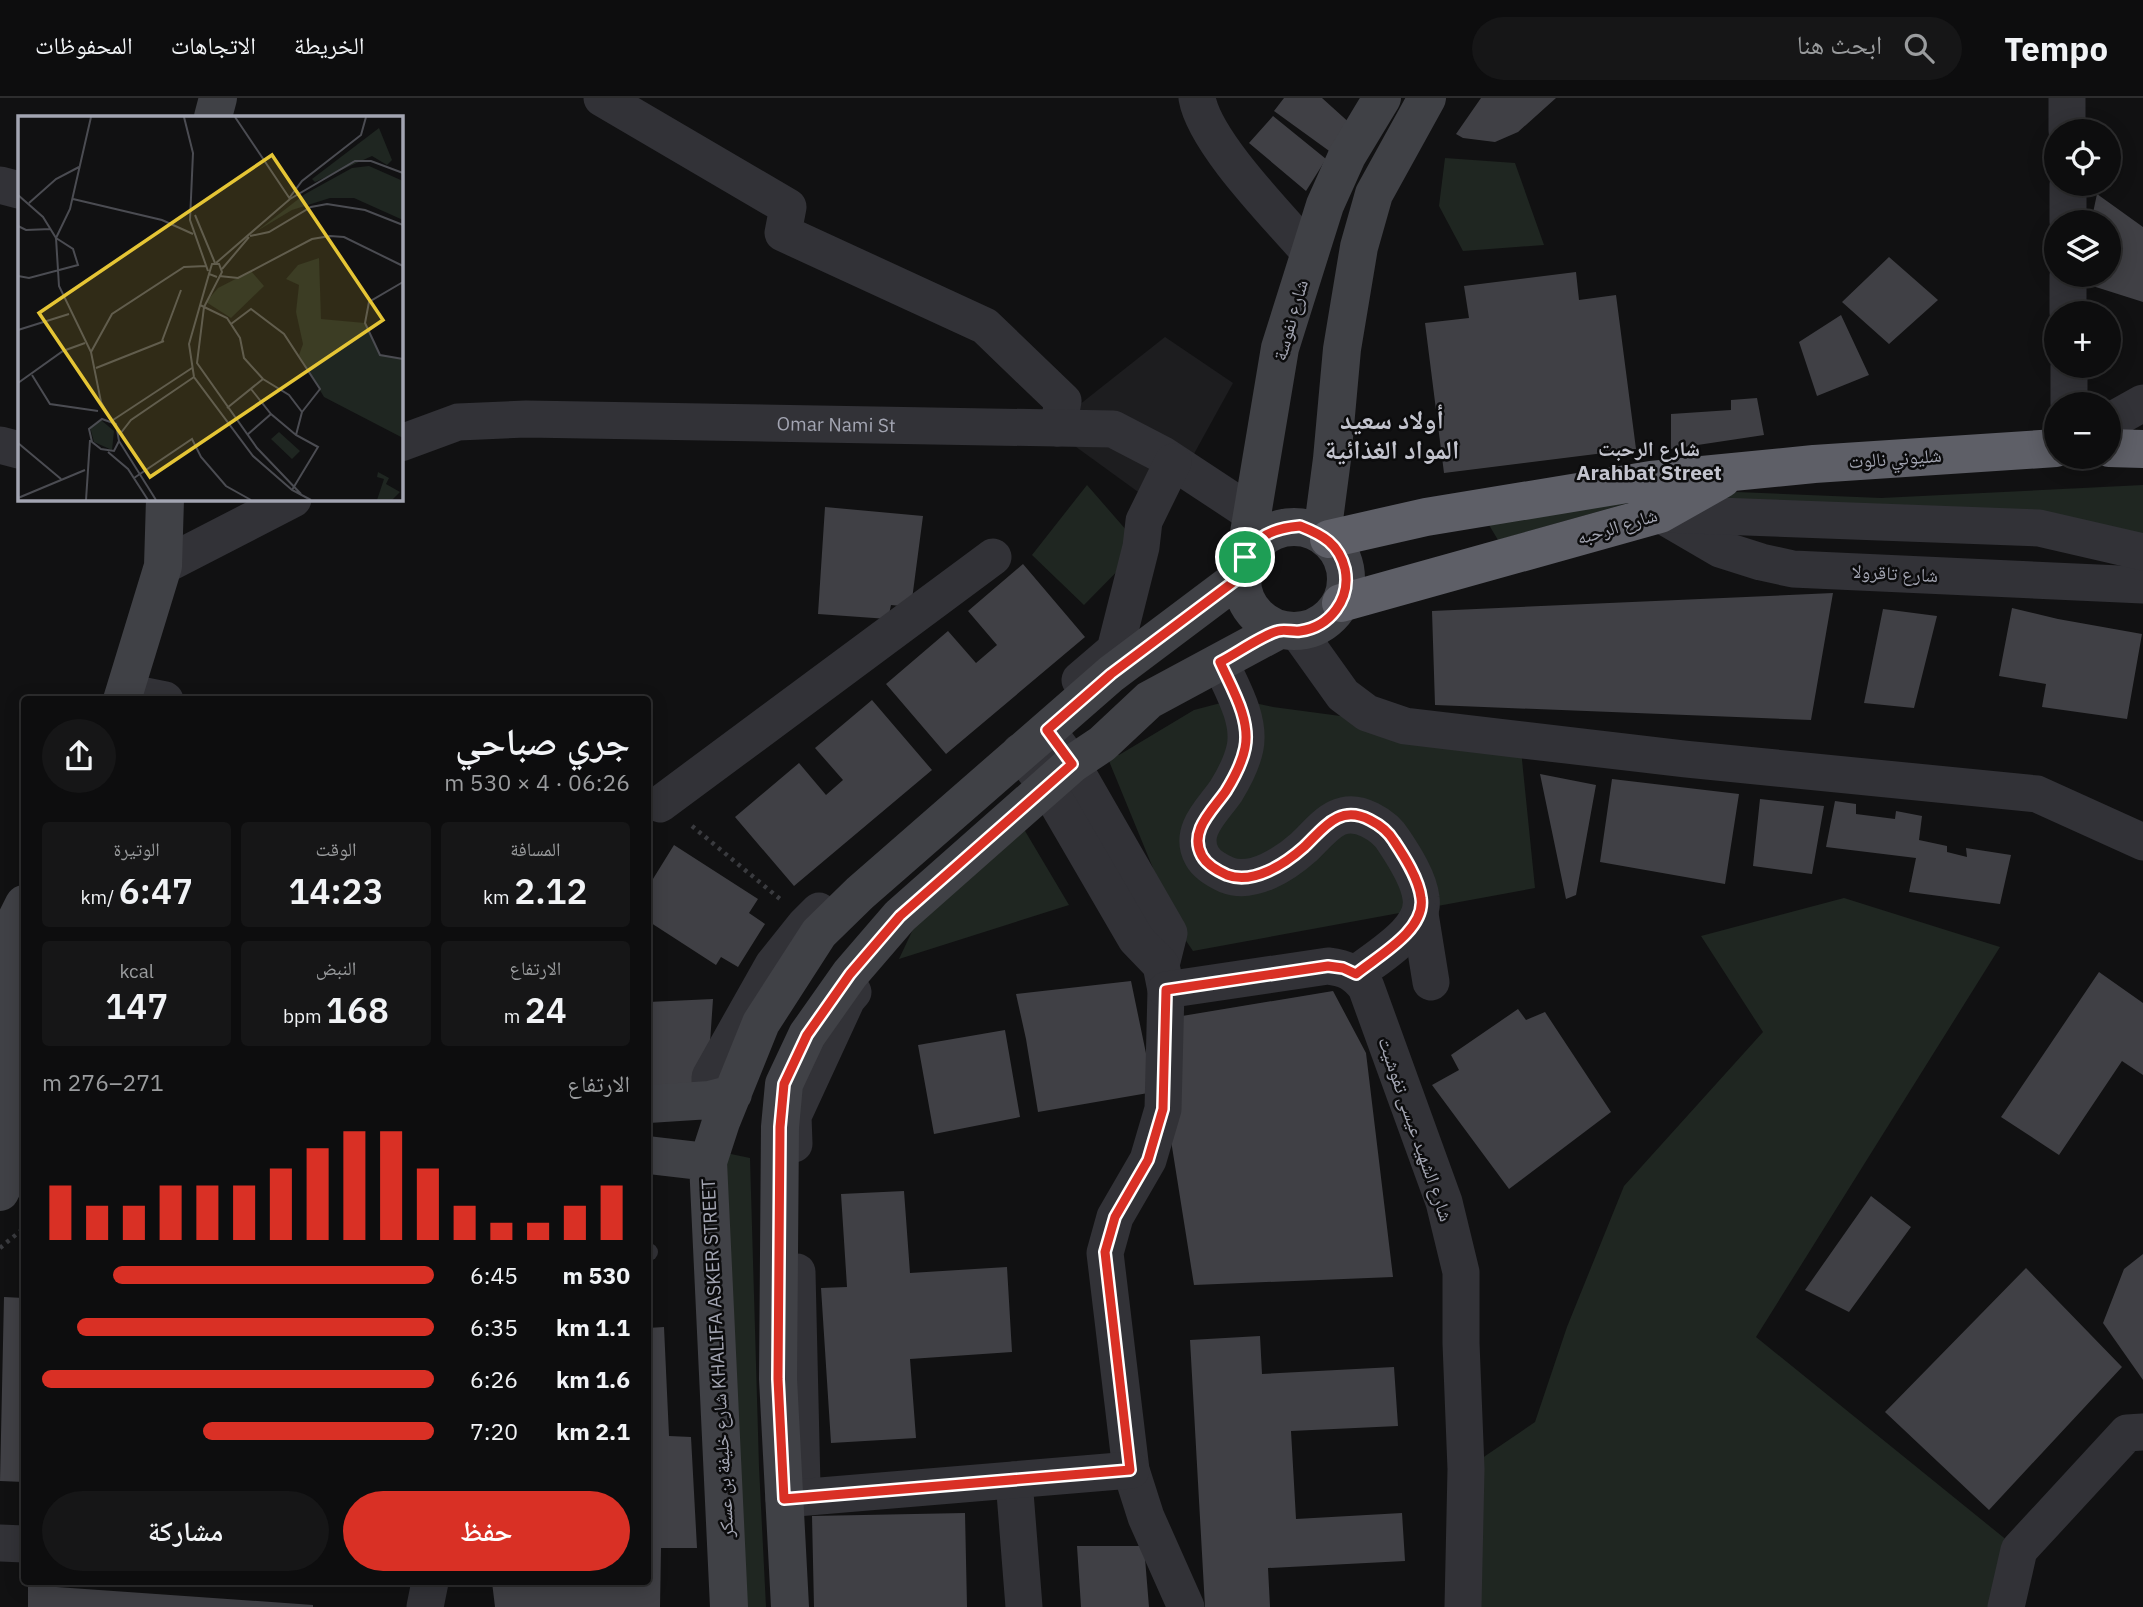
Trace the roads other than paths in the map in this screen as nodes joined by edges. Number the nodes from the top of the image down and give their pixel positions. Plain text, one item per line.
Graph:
1 (218, 98) edge
2 (602, 98) edge
3 (1197, 98) edge
4 (1382, 98) edge
5 (1427, 98) edge
6 (2067, 98) edge
7 (213, 116) edge
8 (2067, 119) edge
9 (0, 185) edge
10 (18, 190) edge
11 (1310, 253) junction
12 (2143, 403) edge
13 (2121, 415) edge
14 (1058, 428) junction
15 (402, 443) edge
16 (0, 445) edge
17 (2121, 448) edge
18 (2044, 449) edge
19 (2143, 449) edge
20 (18, 450) edge
21 (1173, 462) junction
22 (1733, 473) junction
23 (165, 500) edge
24 (291, 500) edge
25 (1251, 513) junction
26 (1660, 514) junction
27 (1325, 537) junction
28 (2143, 552) edge
29 (993, 557) dead end
30 (163, 566) junction
31 (1243, 567) junction
32 (2143, 585) edge
33 (1341, 603) junction
34 (1288, 631) junction
35 (1220, 662) junction
36 (124, 696) edge
37 (1034, 741) junction
38 (1063, 780) junction
39 (660, 805) edge
40 (2143, 842) edge
41 (1420, 914) junction
42 (13, 921) edge
43 (1356, 974) junction
44 (1163, 978) junction
45 (1431, 982) dead end
46 (9, 1081) edge
47 (722, 1097) junction
48 (651, 1104) edge
49 (651, 1155) edge
50 (708, 1162) junction
51 (0, 1192) edge
52 (21, 1198) edge
53 (0, 1209) edge
54 (2143, 1432) edge
55 (1130, 1470) junction
56 (1014, 1480) junction
57 (793, 1498) junction
58 (0, 1543) edge
59 (21, 1544) edge
60 (429, 1585) edge
61 (425, 1607) edge
62 (729, 1607) edge
63 (790, 1607) edge
64 (804, 1607) edge
65 (1024, 1607) edge
66 (1186, 1607) edge
67 (1463, 1607) edge
68 (2006, 1607) edge

1 - 7 main road
2 - 14 street
3 - 11 street
4 - 11 main road, شارع نفوسة
5 - 27 main road
6 - 8 street
9 - 10 street
11 - 25 main road, شارع نفوسة
12 - 13 street
14 - 15 street, Omar Nami St
14 - 21 street, Omar Nami St
16 - 20 street
17 - 19 highway
18 - 22 highway, شليوني نالوت
21 - 25 street, Omar Nami St
21 - 47 street
22 - 26 highway, شارع الرحبه
22 - 27 highway, شارع الرحبه
23 - 30 main road
24 - 30 street
25 - 31 main road, شارع نفوسة
26 - 28 street
26 - 32 street, شارع تاقرولا
26 - 33 highway, شارع الرحبه
27 - 31 main road
27 - 33 main road
29 - 39 street
30 - 36 main road
31 - 34 main road
31 - 37 main road, شارع خليفة بن عسكر KHALIFA ASKER STREET
33 - 34 main road
34 - 35 main road
34 - 40 street
35 - 38 main road
35 - 41 street
37 - 38 street
37 - 47 main road, شارع خليفة بن عسكر KHALIFA ASKER STREET
38 - 44 street
38 - 57 main road
41 - 43 street
41 - 45 street
42 - 46 main road
43 - 44 street
43 - 67 street, شارع الشهيد عيسى تفوشيت
44 - 55 street
46 - 51 main road
47 - 48 main road
47 - 50 main road, شارع خليفة بن عسكر KHALIFA ASKER STREET
49 - 50 main road
50 - 62 main road, شارع خليفة بن عسكر KHALIFA ASKER STREET
52 - 53 main road
54 - 68 street
55 - 56 street
55 - 66 street
56 - 57 street
56 - 65 street
57 - 63 main road
57 - 64 street
58 - 59 street
60 - 61 street

